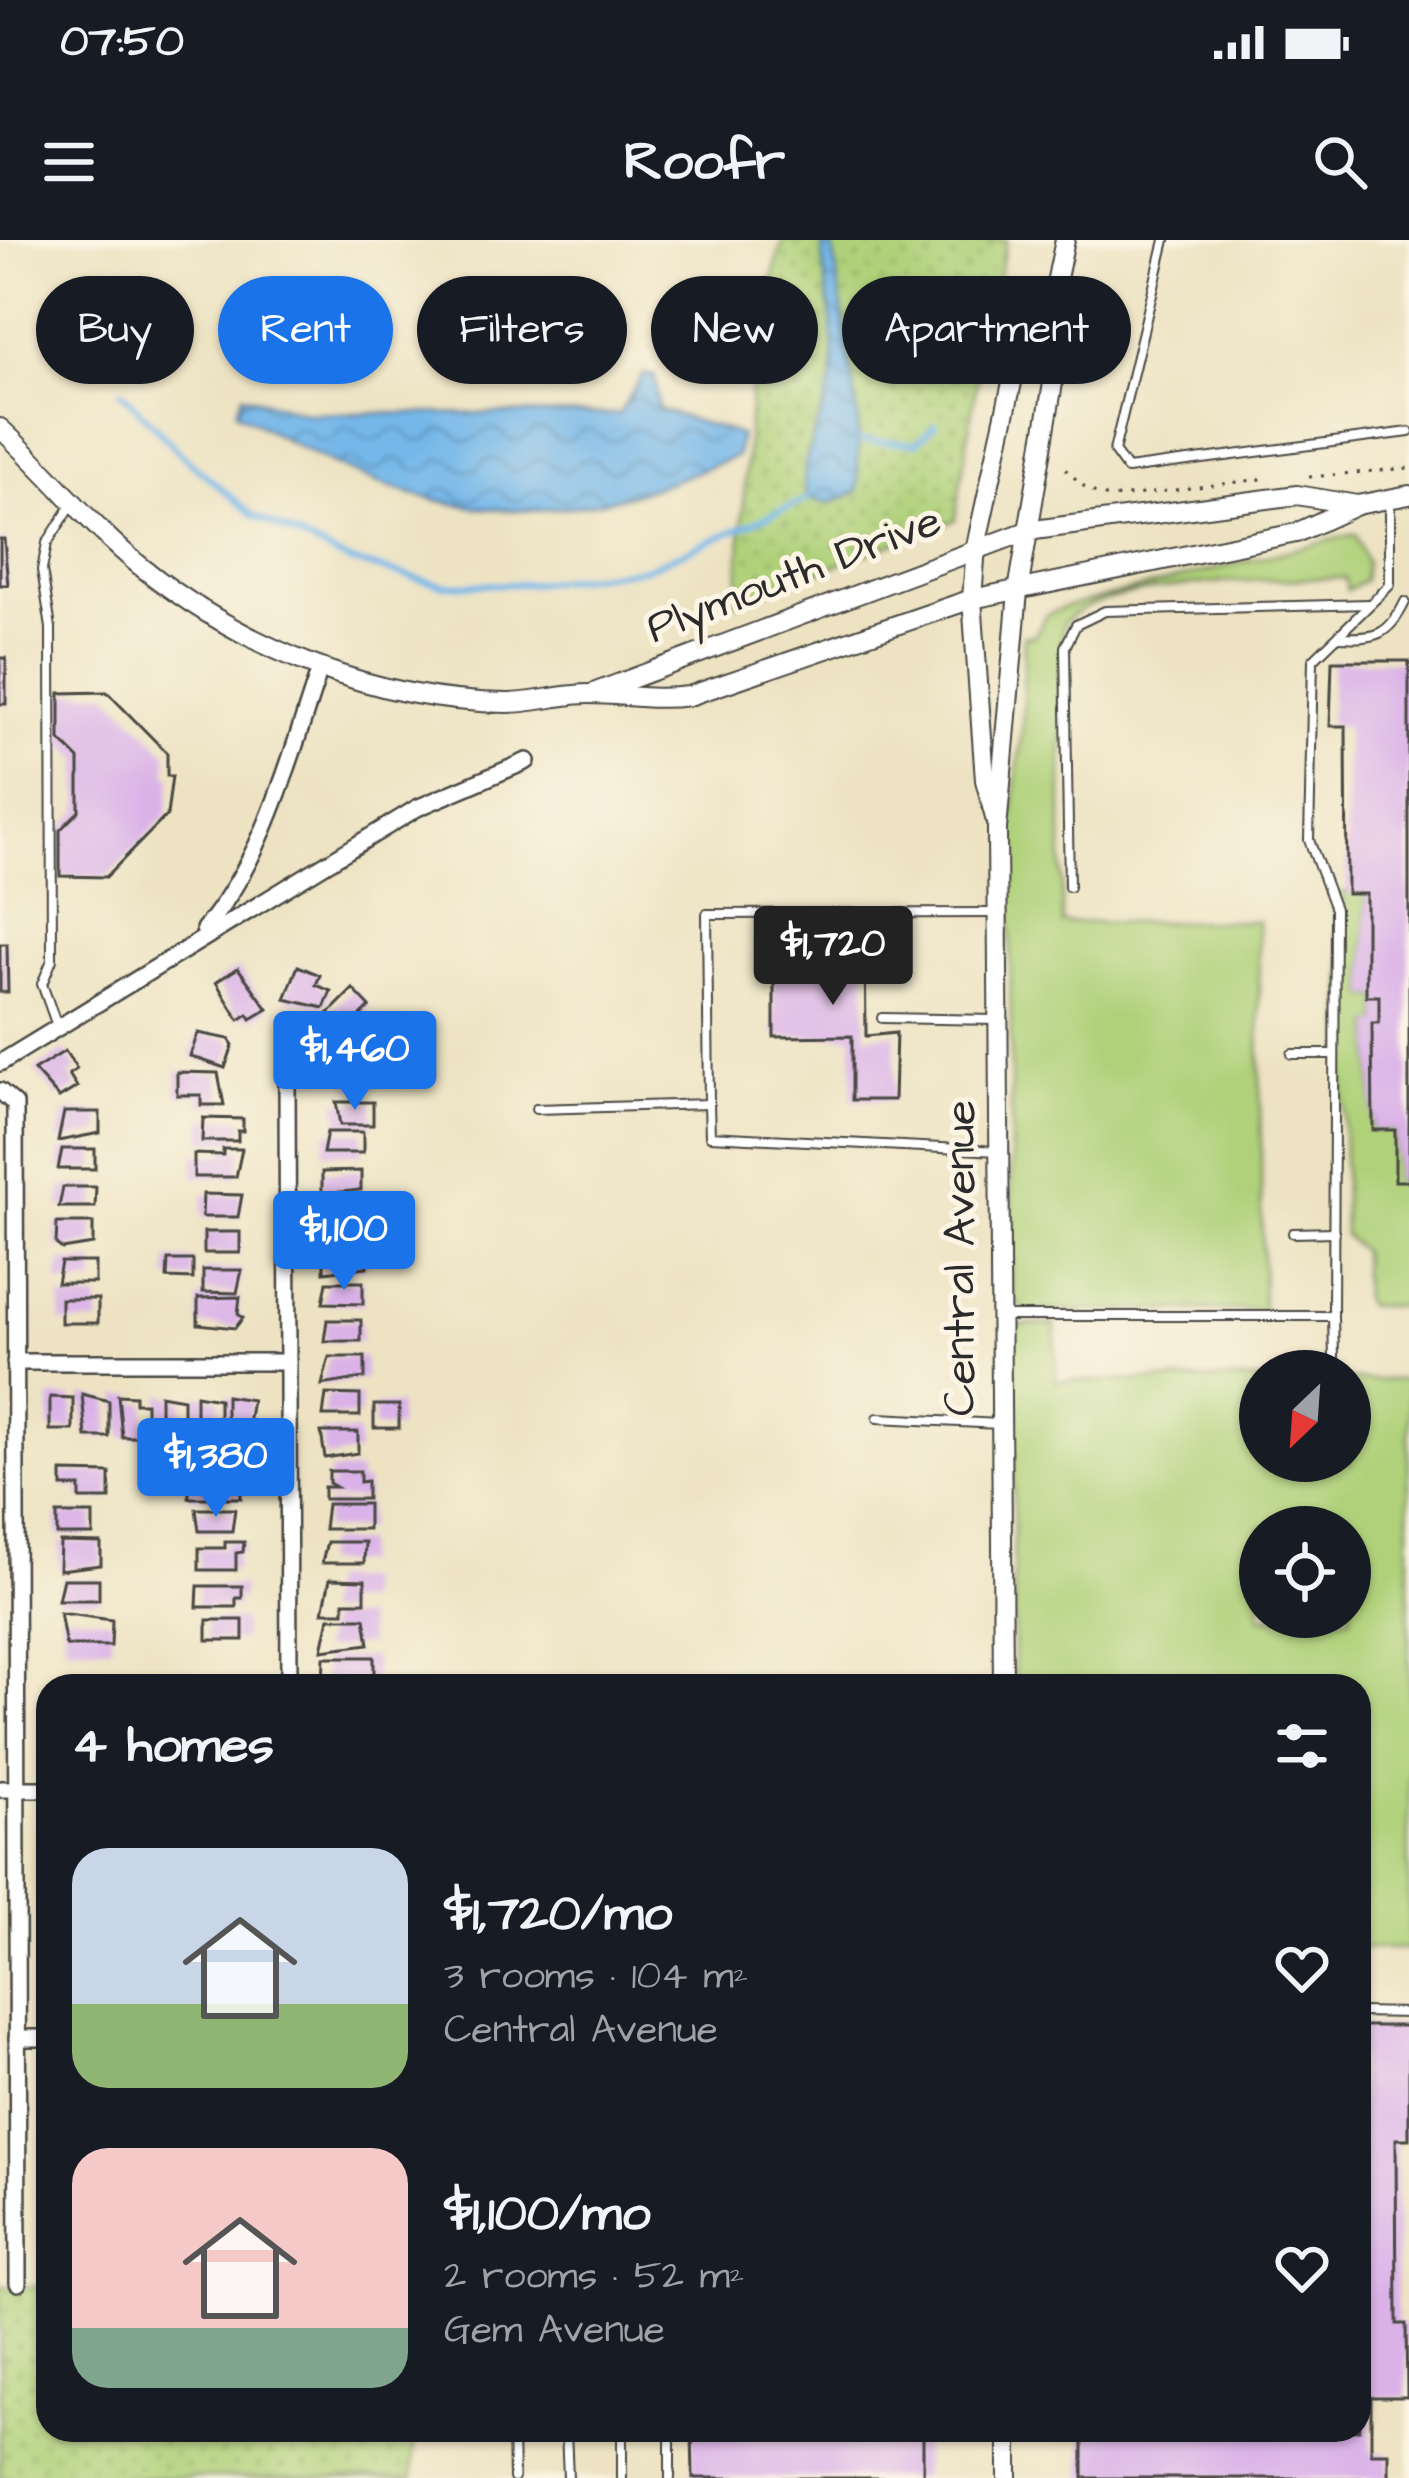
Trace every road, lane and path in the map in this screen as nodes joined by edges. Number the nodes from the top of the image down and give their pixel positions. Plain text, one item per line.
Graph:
1 (1065, 240) edge
2 (1165, 240) edge
3 (1058, 276) edge
4 (1012, 384) edge
5 (1053, 384) edge
6 (0, 428) edge
7 (1409, 432) edge
8 (1409, 468) edge
9 (1065, 469) dead end
10 (1291, 477) dead end
11 (1268, 478) dead end
12 (1399, 497) edge
13 (74, 501) junction
14 (1357, 505) junction
15 (1027, 531) junction
16 (976, 546) junction
17 (1390, 585) junction
18 (1018, 591) junction
19 (972, 599) junction
20 (1407, 603) edge
21 (1371, 604) junction
22 (1337, 637) junction
23 (320, 669) junction
24 (591, 694) junction
25 (527, 761) dead end
26 (998, 829) junction
27 (1069, 887) dead end
28 (998, 913) junction
29 (194, 941) junction
30 (882, 1018) dead end
31 (999, 1020) junction
32 (57, 1027) junction
33 (1292, 1054) dead end
34 (1334, 1054) junction
35 (0, 1063) edge
36 (287, 1074) dead end
37 (0, 1091) edge
38 (710, 1105) junction
39 (536, 1109) dead end
40 (999, 1151) junction
41 (1334, 1232) junction
42 (1293, 1233) dead end
43 (1000, 1316) junction
44 (1333, 1316) junction
45 (1334, 1350) edge
46 (15, 1362) junction
47 (288, 1362) junction
48 (878, 1418) dead end
49 (1001, 1424) junction
50 (289, 1674) edge
51 (1003, 1674) edge
52 (8, 1789) edge
53 (1371, 2012) edge
54 (1409, 2013) edge
55 (17, 2038) junction
56 (36, 2038) edge
57 (18, 2283) dead end
58 (513, 2442) edge
59 (566, 2442) edge
60 (622, 2442) edge
61 (670, 2442) edge
62 (1008, 2442) edge
63 (514, 2478) edge
64 (568, 2478) edge
65 (622, 2478) edge
66 (670, 2478) edge
67 (1008, 2478) edge

1 - 3 street, Central Avenue
2 - 7 lane
4 - 16 street, Central Avenue
5 - 15 street, Central Avenue
6 - 13 street, Plymouth Drive
8 - 10 path
9 - 11 path
12 - 14 street
12 - 17 lane
13 - 23 street, Plymouth Drive
13 - 32 lane
14 - 15 street, Plymouth Drive
14 - 18 street, Plymouth Drive
15 - 16 street, Plymouth Drive
15 - 18 street, Central Avenue
16 - 19 street, Central Avenue
16 - 24 street, Plymouth Drive
17 - 20 lane
17 - 21 lane
18 - 19 street, Plymouth Drive
18 - 26 street, Central Avenue
19 - 24 street, Plymouth Drive
19 - 26 street, Central Avenue
20 - 22 lane
21 - 22 lane
21 - 27 lane
22 - 34 lane
23 - 24 street, Plymouth Drive
23 - 29 street
25 - 29 street
26 - 28 street, Central Avenue
28 - 31 street, Central Avenue
28 - 38 lane
29 - 32 street
30 - 31 lane
31 - 40 street, Central Avenue
32 - 35 street
33 - 34 lane
34 - 41 lane
36 - 47 street
37 - 46 street
38 - 39 lane
38 - 40 lane
40 - 43 street, Central Avenue
41 - 42 lane
41 - 44 lane
43 - 44 lane
43 - 49 street, Central Avenue
44 - 45 lane
46 - 47 street
46 - 52 street
47 - 50 street
48 - 49 lane
49 - 51 street, Central Avenue
52 - 55 street
53 - 54 lane
55 - 56 street
55 - 57 street
58 - 63 lane
59 - 64 lane
60 - 65 lane
61 - 66 lane
62 - 67 street

